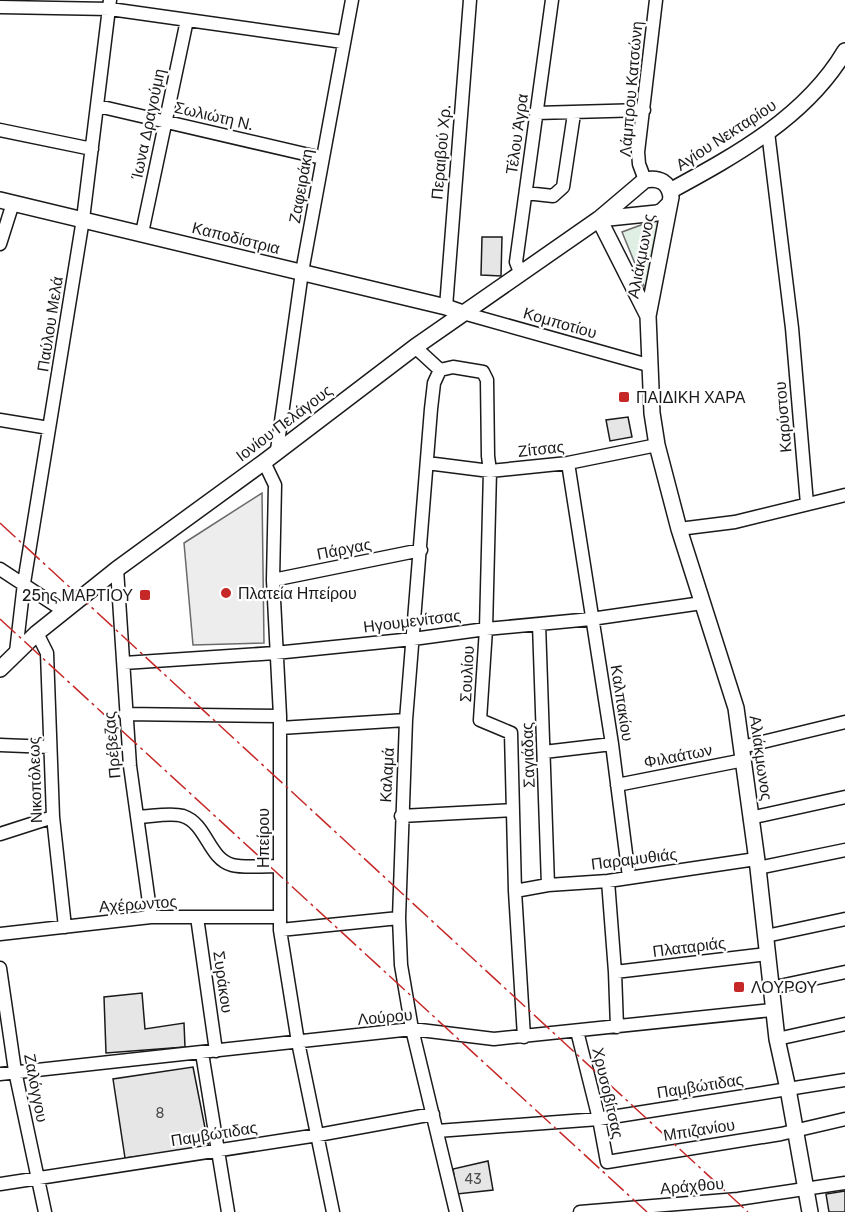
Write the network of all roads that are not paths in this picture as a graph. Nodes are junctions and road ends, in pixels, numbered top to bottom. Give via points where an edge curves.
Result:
1 (352, 0) edge
2 (470, 0) edge
3 (552, 0) edge
4 (656, 0) edge
5 (110, 5) edge
6 (0, 7) edge
7 (187, 20) junction
8 (343, 42) junction
9 (843, 59) edge
10 (98, 106) junction
11 (644, 110) junction
12 (536, 113) junction
13 (574, 114) junction
14 (166, 122) junction
15 (0, 130) edge
16 (768, 132) junction
17 (92, 149) junction
18 (322, 159) junction
19 (645, 180) junction
20 (526, 193) junction
21 (670, 197) junction
22 (6, 202) edge
23 (84, 219) junction
24 (599, 219) junction
25 (142, 233) junction
26 (0, 244) edge
27 (302, 272) junction
28 (520, 272) junction
29 (446, 307) junction
30 (463, 313) junction
31 (648, 316) junction
32 (415, 347) junction
33 (648, 365) junction
34 (440, 370) junction
35 (0, 420) edge
36 (49, 428) junction
37 (657, 446) junction
38 (277, 450) junction
39 (264, 462) junction
40 (428, 463) junction
41 (568, 463) junction
42 (490, 471) junction
43 (845, 495) edge
44 (807, 504) junction
45 (679, 529) junction
46 (421, 550) junction
47 (0, 569) edge
48 (117, 569) junction
49 (273, 580) junction
50 (24, 584) junction
51 (702, 603) junction
52 (64, 611) junction
53 (591, 619) junction
54 (539, 624) junction
55 (486, 628) junction
56 (37, 633) junction
57 (413, 639) junction
58 (16, 652) junction
59 (275, 653) junction
60 (124, 663) junction
61 (0, 669) edge
62 (125, 714) junction
63 (406, 720) junction
64 (280, 722) junction
65 (845, 722) edge
66 (612, 744) junction
67 (0, 745) edge
68 (50, 747) junction
69 (544, 752) junction
70 (743, 754) junction
71 (617, 785) junction
72 (845, 797) edge
73 (513, 810) junction
74 (401, 816) junction
75 (53, 817) junction
76 (137, 818) junction
77 (750, 818) junction
78 (0, 834) edge
79 (845, 850) edge
80 (757, 863) junction
81 (279, 866) junction
82 (629, 878) junction
83 (608, 880) junction
84 (548, 885) junction
85 (515, 891) junction
86 (151, 917) junction
87 (198, 917) junction
88 (399, 918) junction
89 (845, 919) edge
90 (280, 924) junction
91 (65, 927) junction
92 (0, 934) edge
93 (766, 936) junction
94 (767, 954) junction
95 (0, 968) edge
96 (615, 972) junction
97 (845, 972) edge
98 (770, 988) junction
99 (772, 1010) junction
100 (845, 1024) edge
101 (617, 1027) junction
102 (412, 1029) junction
103 (577, 1032) junction
104 (524, 1037) junction
105 (777, 1039) junction
106 (298, 1042) junction
107 (216, 1051) junction
108 (202, 1053) junction
109 (15, 1071) junction
110 (0, 1074) edge
111 (845, 1080) edge
112 (788, 1089) junction
113 (433, 1114) junction
114 (599, 1119) junction
115 (845, 1119) edge
116 (795, 1129) junction
117 (437, 1131) junction
118 (318, 1135) junction
119 (218, 1151) junction
120 (607, 1162) joint
121 (36, 1177) junction
122 (845, 1183) edge
123 (0, 1184) edge
124 (805, 1190) junction
125 (738, 1199) junction
126 (615, 1211) edge
127 (45, 1212) edge
128 (228, 1212) edge
129 (333, 1212) edge
130 (456, 1212) edge
131 (580, 1212) edge
132 (739, 1212) edge
133 (810, 1212) edge

1 - 8 street, Ζαφειράκη
2 - 29 street, Περαιβού Χρ.
3 - 12 street, Τέλου Άγρα
4 - 11 street, Λάμπρου Κατσώνη
5 - 6 street
5 - 7 street
5 - 10 street, Παύλου Μελά
7 - 8 street
7 - 14 street, Ίωνα Δραγούμη
8 - 18 street, Ζαφειράκη
9 - 16 street, Αγίου Νεκταρίου via 795,112
10 - 14 street, Σωλιώτη Ν.
10 - 17 street, Παύλου Μελά
11 - 13 street
11 - 19 street, Λάμπρου Κατσώνη via 638,152
12 - 13 street
12 - 20 street, Τέλου Άγρα
13 - 20 street via 563,187 553,196
14 - 18 street, Σωλιώτη Ν.
14 - 25 street, Ίωνα Δραγούμη
15 - 17 street
16 - 21 street, Αγίου Νεκταρίου
16 - 44 street, Καρύστου via 792,328
17 - 23 street, Παύλου Μελά
18 - 27 street, Ζαφειράκη
19 - 21 street, Αγίου Νεκταρίου via 660,179
19 - 24 street
20 - 28 street, Τέλου Άγρα via 516,262
21 - 24 street, Αγίου Νεκταρίου via 657,213
21 - 31 street, Αλιάκμωνος
22 - 23 street, Καποδίστρια
22 - 26 street
23 - 25 street, Καποδίστρια
23 - 36 street, Παύλου Μελά
24 - 28 street, Ιονίου Πελάγους
24 - 31 street, Αλιάκμωνος
25 - 27 street, Καποδίστρια
27 - 29 street, Καποδίστρια
27 - 38 street, Ζαφειράκη
28 - 30 street, Ιονίου Πελάγους
29 - 30 street, Καποδίστρια
30 - 32 street, Ιονίου Πελάγους
30 - 33 street, Κομποτίου
31 - 33 street, Αλιάκμωνος
32 - 34 street
32 - 38 street, Ιονίου Πελάγους
33 - 37 street, Αλιάκμωνος
34 - 40 street, Καλαμά via 434,383
34 - 42 street, Σουλίου via 453,367 483,372 487,380
35 - 36 street
36 - 50 street, Παύλου Μελά
37 - 41 street, Ζίτσας
37 - 45 street, Αλιάκμωνος
38 - 39 street, Ιονίου Πελάγους
39 - 48 street, Ιονίου Πελάγους
39 - 49 street, Ηπείρου via 275,485
40 - 42 street, Ζίτσας
40 - 46 street, Καλαμά
41 - 42 street, Ζίτσας
41 - 53 street, Καλπακίου
42 - 55 street, Σουλίου
43 - 44 street
44 - 45 street via 735,522
45 - 51 street, Αλιάκμωνος
46 - 49 street, Πάργας
46 - 57 street, Καλαμά
47 - 50 street
48 - 52 street, Ιονίου Πελάγους
48 - 60 street, Πρέβεζας
49 - 59 street, Ηπείρου
50 - 52 street
50 - 58 street, Παύλου Μελά
51 - 53 street, Ηγουμενίτσας
51 - 70 street, Αλιάκμωνος via 736,708
52 - 56 street, Ιονίου Πελάγους
53 - 54 street, Ηγουμενίτσας
53 - 66 street, Καλπακίου
54 - 55 street, Ηγουμενίτσας
54 - 69 street, Σαγιάδας
55 - 57 street, Ηγουμενίτσας
55 - 73 street, Σουλίου via 480,720 511,733
56 - 58 street, Ιονίου Πελάγους
56 - 68 street, Νικοπόλεως via 47,653
57 - 59 street, Ηγουμενίτσας
57 - 63 street, Καλαμά
58 - 61 street, Ιονίου Πελάγους
59 - 60 street, Ηγουμενίτσας
59 - 64 street, Ηπείρου
60 - 62 street, Πρέβεζας
62 - 64 street
62 - 76 street, Πρέβεζας
63 - 64 street
63 - 74 street, Καλαμά
64 - 81 street, Ηπείρου
65 - 70 street, Φιλαάτων
66 - 69 street
66 - 71 street, Καλπακίου
67 - 68 street
68 - 75 street, Νικοπόλεως
69 - 84 street, Σαγιάδας
70 - 71 street, Φιλαάτων
70 - 77 street, Αλιάκμωνος
71 - 82 street, Καλπακίου
72 - 77 street
73 - 74 street
73 - 85 street, Σουλίου
74 - 88 street, Καλαμά
75 - 78 street
75 - 91 street, Νικοπόλεως
76 - 81 street via 181,815 192,820 212,849 232,865
76 - 86 street, Πρέβεζας
77 - 80 street, Αλιάκμωνος
79 - 80 street, Παραμυθιάς
80 - 82 street, Παραμυθιάς
80 - 93 street, Αλιάκμωνος
81 - 90 street, Ηπείρου
82 - 83 street, Παραμυθιάς
83 - 84 street, Παραμυθιάς
83 - 96 street
84 - 85 street, Παραμυθιάς
85 - 104 street, Σουλίου
86 - 87 street, Αχέρωντος
86 - 91 street, Αχέρωντος
87 - 90 street, Αχέρωντος
87 - 107 street, Συράκου
88 - 90 street, Αχέρωντος
88 - 102 street, Καλαμά via 401,965
89 - 93 street
90 - 106 street, Ηπείρου
91 - 92 street, Αχέρωντος
93 - 94 street, Αλιάκμωνος
94 - 96 street, Πλαταριάς
94 - 98 street, Αλιάκμωνος
95 - 109 street, Ζαλόγγου
96 - 101 street
97 - 98 street
98 - 99 street, Αλιάκμωνος
99 - 101 street, Λούρου
99 - 105 street, Αλιάκμωνος
100 - 105 street
101 - 103 street, Λούρου
102 - 104 street, Λούρου via 494,1040
102 - 106 street, Λούρου
102 - 113 street, Καλαμά
103 - 104 street, Λούρου
103 - 114 street, Χρυσοβίτσας
105 - 112 street, Αλιάκμωνος
106 - 107 street, Λούρου
106 - 118 street, Ηπείρου
107 - 108 street, Λούρου
108 - 109 street, Λούρου
108 - 119 street
109 - 110 street, Λούρου
109 - 121 street, Ζαλόγγου
111 - 112 street, Παμβώτιδας
112 - 114 street, Παμβώτιδας
112 - 116 street, Αλιάκμωνος
113 - 117 street, Καλαμά
113 - 118 street, Παμβώτιδας
114 - 117 street, Παμβώτιδας
114 - 120 street, Χρυσοβίτσας
115 - 116 street, Μπιζανίου
116 - 120 street, Μπιζανίου
116 - 124 street, Αλιάκμωνος
117 - 130 street, Καλαμά
118 - 119 street, Παμβώτιδας
118 - 129 street, Ηπείρου
119 - 121 street, Παμβώτιδας
119 - 128 street
121 - 123 street, Παμβώτιδας
121 - 127 street, Ζαλόγγου
122 - 124 street, Αράχθου
124 - 125 street, Αράχθου
124 - 133 street, Αλιάκμωνος
125 - 126 street, Αράχθου
125 - 132 street
126 - 131 street, Αράχθου

